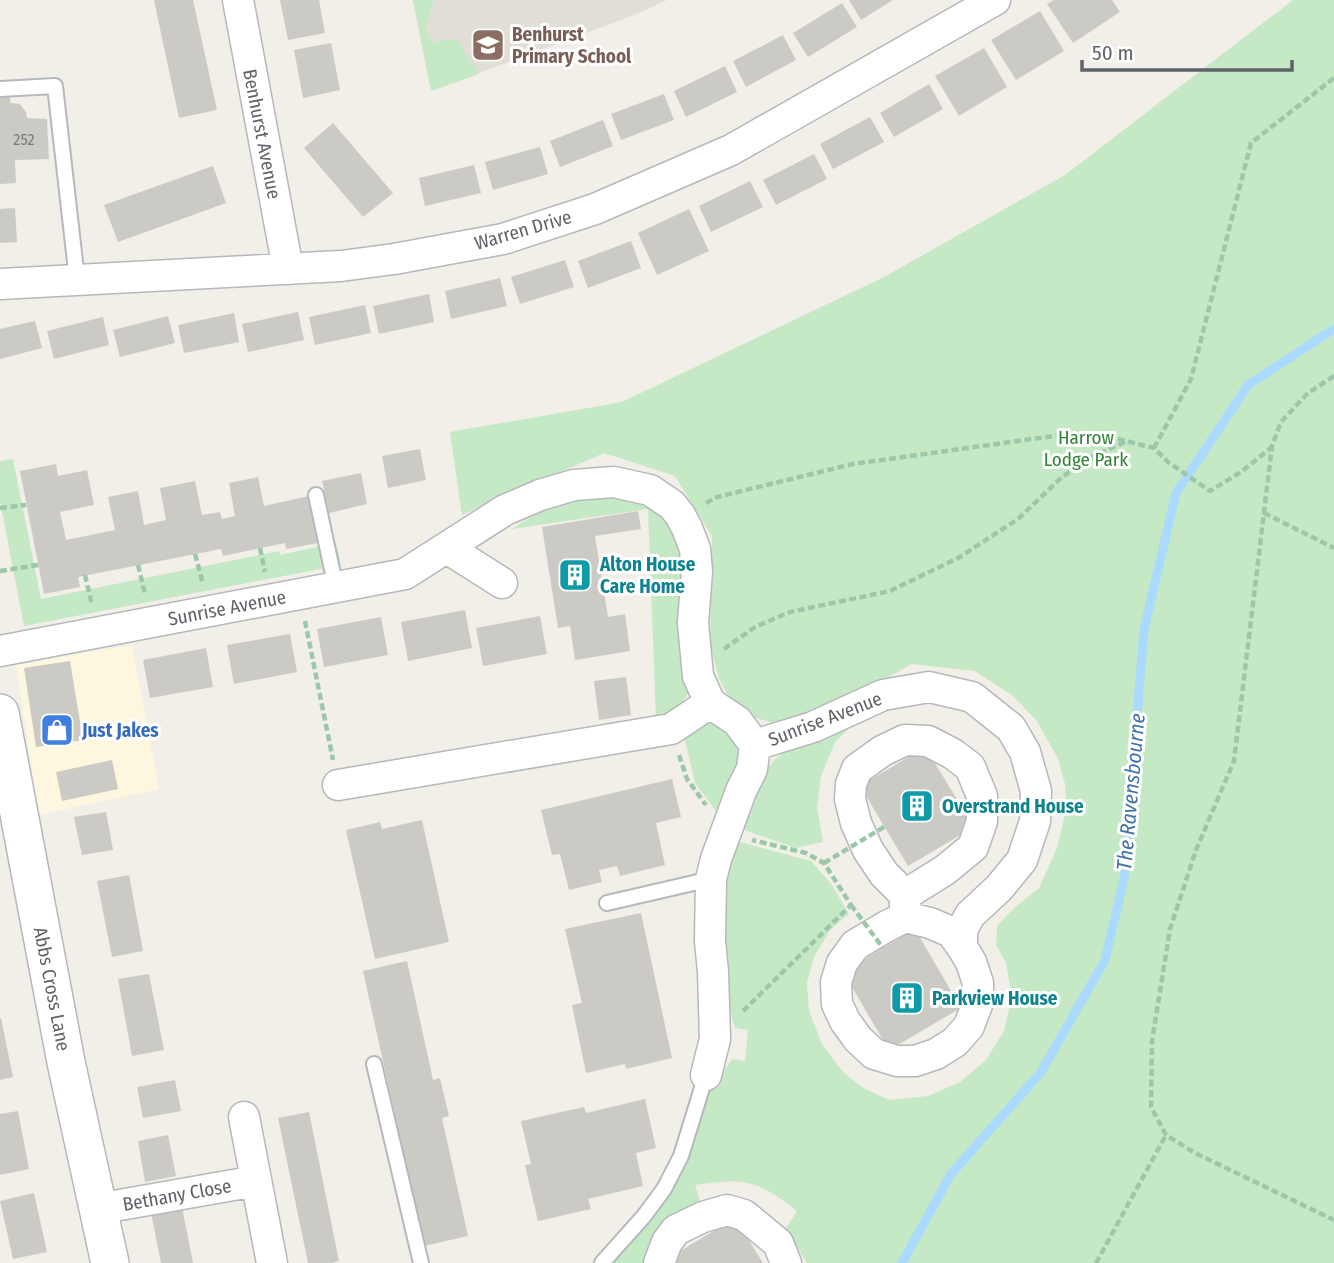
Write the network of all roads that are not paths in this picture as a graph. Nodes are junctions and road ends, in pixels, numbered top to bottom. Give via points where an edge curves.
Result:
1 (238, 0) edge
2 (995, 0) edge
3 (0, 89) edge
4 (288, 269) junction
5 (77, 279) junction
6 (0, 284) edge
7 (316, 495) dead end
8 (447, 548) junction
9 (502, 583) dead end
10 (336, 588) junction
11 (0, 651) edge
12 (710, 703) junction
13 (0, 713) edge
14 (755, 745) junction
15 (338, 785) road end
16 (711, 879) junction
17 (607, 903) dead end
18 (905, 906) junction
19 (962, 947) junction
20 (374, 1064) dead end
21 (706, 1075) joint
22 (244, 1117) dead end
23 (256, 1181) junction
24 (97, 1209) junction
25 (110, 1263) edge
26 (272, 1263) edge
27 (421, 1263) edge
28 (602, 1263) edge
29 (659, 1263) edge
30 (786, 1263) edge

1 - 4 street, Benhurst Avenue
2 - 4 street, Warren Drive via 731,150 595,209 489,242 394,259
3 - 5 lane via 55,86
4 - 5 street, Warren Drive
5 - 6 street, Warren Drive
7 - 10 lane
8 - 9 street
8 - 10 street, Sunrise Avenue via 405,575
8 - 12 street, Sunrise Avenue via 505,510 574,485 614,482 650,491 680,515 695,549 696,667
10 - 11 street, Sunrise Avenue
12 - 14 street, Sunrise Avenue via 737,721
12 - 15 street via 671,729
13 - 24 street, Abbs Cross Lane
14 - 16 street, Sunrise Avenue via 752,769
14 - 19 street, Sunrise Avenue via 813,727 883,695 929,687 972,697 1011,728 1026,752 1036,791 1035,821 1022,860 970,915 962,930
16 - 17 lane
16 - 21 street, Sunrise Avenue via 715,1039
18 - 18 street via 973,847 982,821 982,796 970,767 928,741 905,740 882,751 856,769 851,784 856,823
18 - 19 street via 951,932
18 - 19 street via 887,926 855,945 836,982 837,1004 845,1021 874,1054 915,1061 955,1042 969,1026 978,1002 978,983
20 - 27 lane
21 - 28 lane via 681,1156 664,1189
22 - 23 street, Bethany Close
23 - 24 street, Bethany Close
23 - 26 street, Bethany Close
24 - 25 street, Abbs Cross Lane
29 - 30 street via 676,1230 727,1210 744,1215 778,1243

